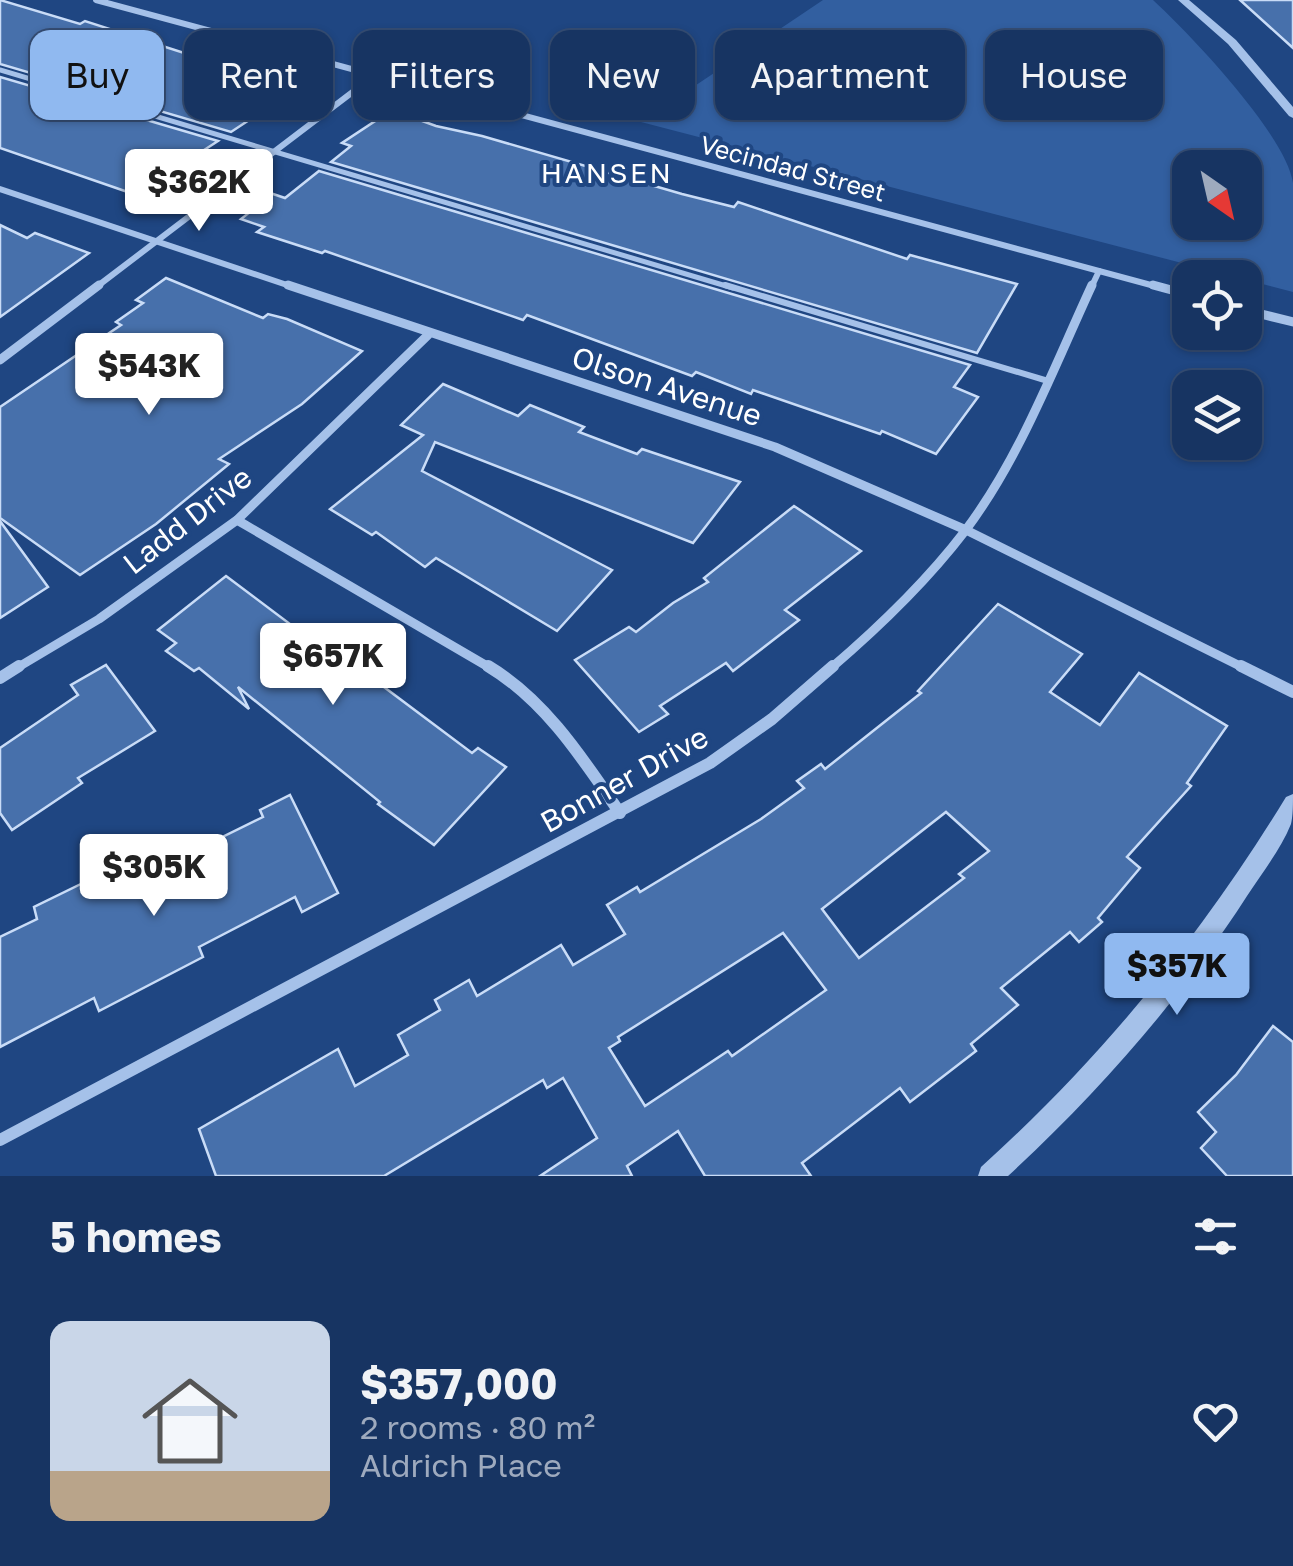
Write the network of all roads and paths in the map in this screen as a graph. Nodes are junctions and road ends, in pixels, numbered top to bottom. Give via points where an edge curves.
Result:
1 (96, 0) edge
2 (1183, 0) edge
3 (0, 70) edge
4 (353, 70) edge
5 (353, 92) edge
6 (1293, 114) edge
7 (530, 118) edge
8 (273, 152) junction
9 (0, 188) edge
10 (161, 240) junction
11 (1098, 272) junction
12 (1172, 291) edge
13 (1262, 314) edge
14 (1293, 322) edge
15 (428, 334) junction
16 (0, 360) edge
17 (1048, 380) junction
18 (237, 520) junction
19 (966, 530) junction
20 (0, 678) edge
21 (1293, 692) edge
22 (1293, 802) edge
23 (620, 813) junction
24 (0, 1140) edge
25 (990, 1176) edge

1 - 4 street, Vecindad Street
2 - 6 street via 1232,42
3 - 8 lane
5 - 8 street
7 - 11 street, Vecindad Street
8 - 10 street
8 - 17 lane
9 - 10 street, Olson Avenue
10 - 15 street, Olson Avenue
10 - 16 street
11 - 12 street, Vecindad Street
11 - 17 street, Bonner Drive
13 - 14 street
15 - 18 street, Ladd Drive
15 - 19 street, Olson Avenue via 775,448
17 - 19 street, Bonner Drive
18 - 20 street, Ladd Drive via 99,619
18 - 23 street via 506,677 578,751
19 - 21 street, Olson Avenue
19 - 23 street, Bonner Drive via 870,634 772,719
22 - 25 street via 1256,867 1146,1016 1046,1128
23 - 24 street, Bonner Drive

